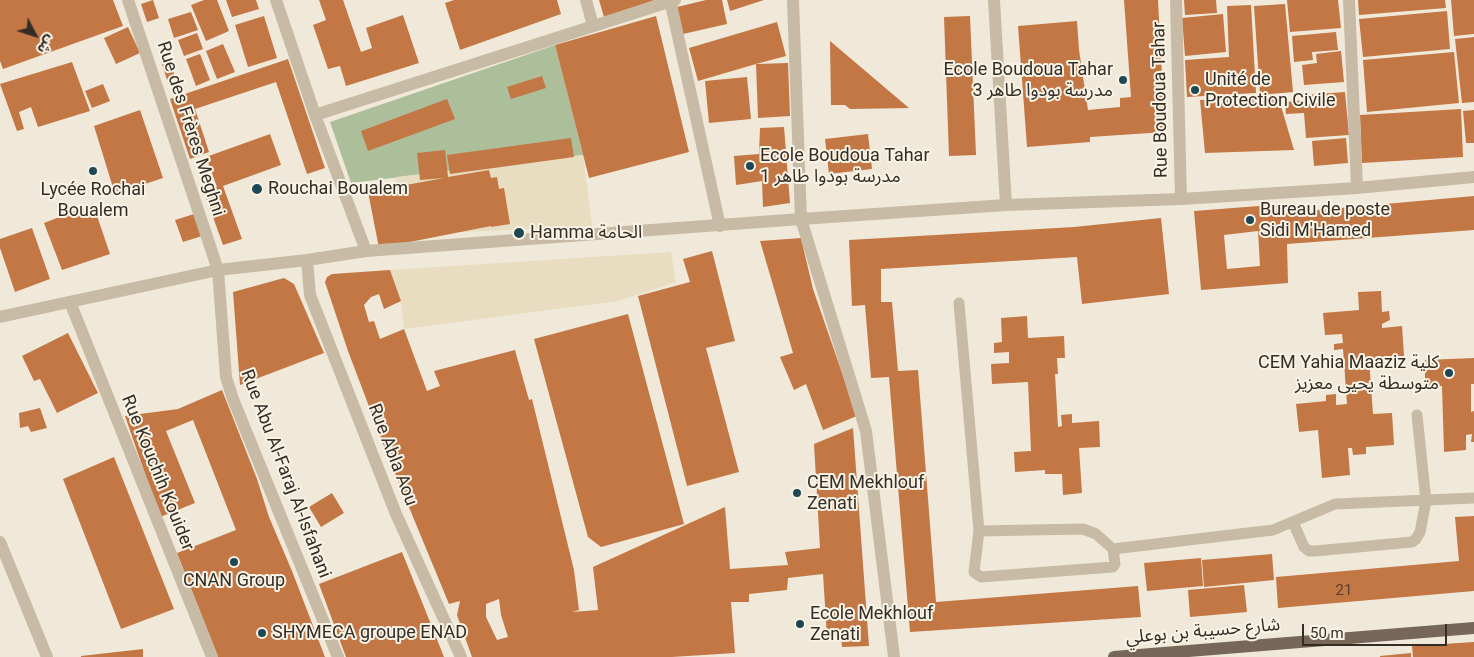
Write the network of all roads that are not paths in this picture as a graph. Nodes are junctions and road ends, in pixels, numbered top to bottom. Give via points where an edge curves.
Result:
1 (128, 0) edge
2 (276, 0) edge
3 (586, 0) edge
4 (672, 0) edge
5 (793, 0) edge
6 (994, 0) edge
7 (1176, 0) edge
8 (1349, 0) edge
9 (593, 26) junction
10 (315, 116) junction
11 (1474, 177) edge
12 (1357, 188) junction
13 (1181, 199) junction
14 (1006, 205) junction
15 (801, 219) junction
16 (720, 226) junction
17 (366, 251) junction
18 (307, 260) junction
19 (218, 270) junction
20 (70, 302) junction
21 (959, 303) dead end
22 (0, 317) edge
23 (1417, 415) dead end
24 (1474, 498) edge
25 (1426, 501) junction
26 (1293, 522) junction
27 (979, 531) junction
28 (0, 542) edge
29 (1113, 550) junction
30 (1474, 628) edge
31 (47, 657) edge
32 (212, 657) edge
33 (338, 657) edge
34 (461, 657) edge
35 (894, 657) edge
36 (1114, 657) edge

1 - 19 street, Rue des Frères Meghni
2 - 10 street
3 - 9 street
4 - 9 street
4 - 16 street
5 - 15 street
6 - 14 street
7 - 13 street, Rue Boudoua Tahar
8 - 12 street
9 - 10 street
10 - 17 street
11 - 12 street
12 - 13 street
13 - 14 street
14 - 15 street
15 - 16 street
15 - 35 street via 866,431
16 - 17 street
17 - 18 street
18 - 19 street
18 - 34 street, Rue Abla Aou via 310,295 396,514
19 - 20 street
19 - 33 street, Rue Abu Al-Faraj Al-Isfahani via 226,377
20 - 22 street
20 - 32 street, Rue Kouchih Kouider
21 - 27 lane
23 - 25 lane
24 - 25 lane
25 - 26 lane via 1335,504
25 - 26 lane via 1420,532 1412,542 1309,551
26 - 29 lane via 1273,530
27 - 29 lane via 1083,529 1096,534
27 - 29 lane via 974,572 981,577 1113,567
28 - 31 street
30 - 36 main road, شارع حسيبة بن بوعلي

